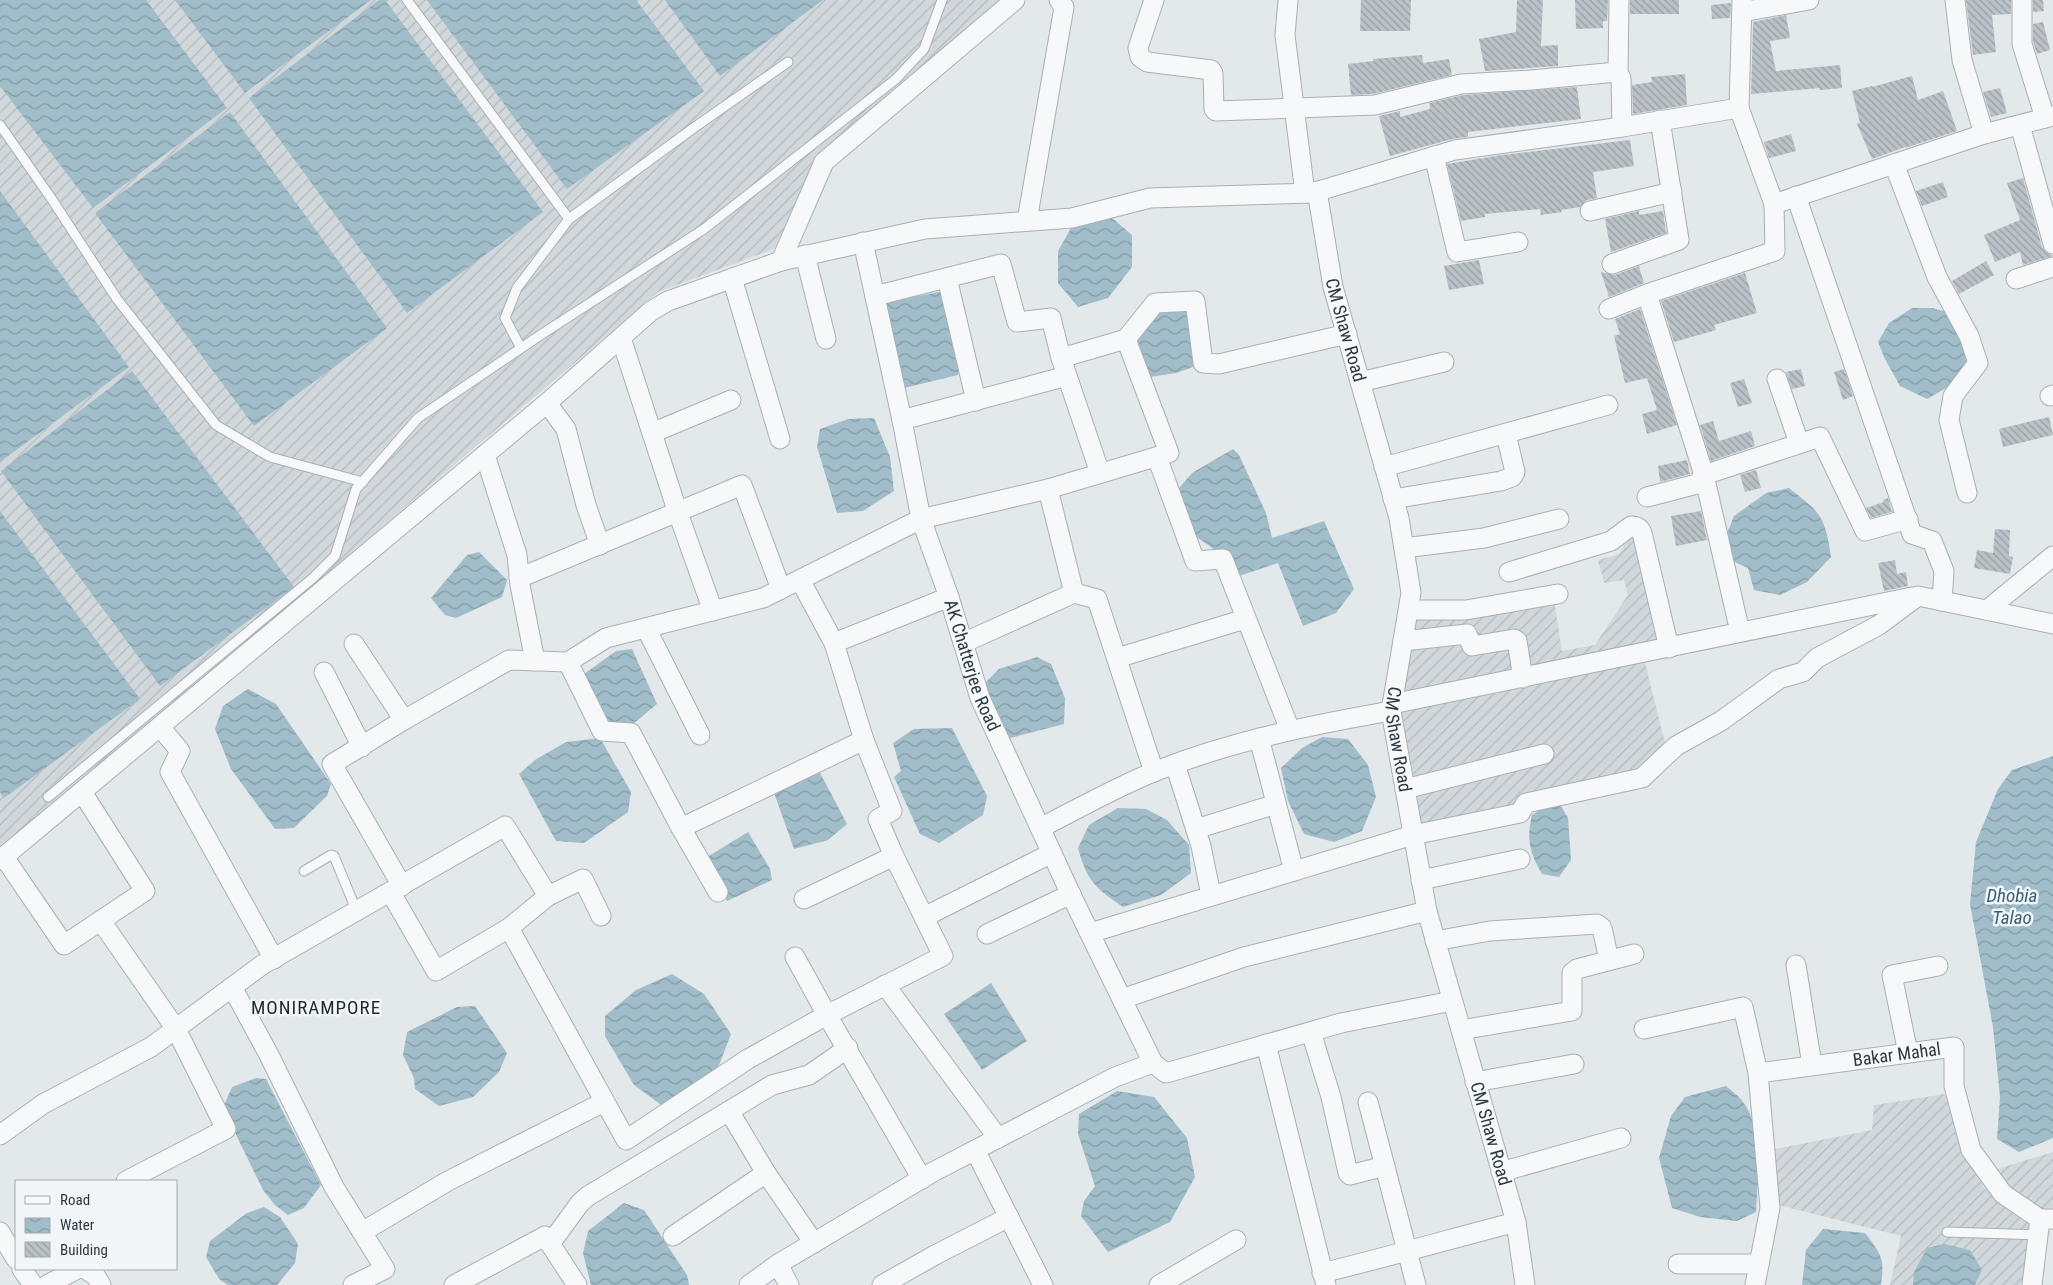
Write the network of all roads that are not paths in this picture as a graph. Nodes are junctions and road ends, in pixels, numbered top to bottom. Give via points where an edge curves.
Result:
1 (407, 0) edge
2 (942, 0) edge
3 (1015, 0) edge
4 (1059, 0) edge
5 (1154, 0) edge
6 (1288, 0) edge
7 (1619, 0) edge
8 (1809, 0) edge
9 (1954, 0) edge
10 (2022, 0) edge
11 (1742, 6) edge
12 (788, 62) dead end
13 (1618, 74) junction
14 (1294, 107) junction
15 (1739, 108) junction
16 (2049, 117) edge
17 (1660, 120) junction
18 (2020, 124) junction
19 (0, 125) edge
20 (1622, 127) junction
21 (1984, 134) junction
22 (1434, 156) junction
23 (1894, 164) junction
24 (1311, 192) junction
25 (1672, 192) junction
26 (1796, 196) junction
27 (2048, 202) edge
28 (1774, 204) junction
29 (1590, 211) dead end
30 (569, 219) junction
31 (1026, 221) junction
32 (863, 242) junction
33 (1518, 242) dead end
34 (2053, 244) edge
35 (805, 255) junction
36 (781, 261) junction
37 (1612, 264) dead end
38 (2053, 267) edge
39 (732, 278) junction
40 (947, 278) junction
41 (2016, 279) dead end
42 (1647, 294) junction
43 (875, 296) junction
44 (1609, 309) dead end
45 (1347, 334) junction
46 (620, 338) junction
47 (826, 339) dead end
48 (1126, 339) junction
49 (521, 348) junction
50 (1061, 358) junction
51 (1444, 362) dead end
52 (1067, 376) junction
53 (1777, 379) dead end
54 (1360, 382) junction
55 (731, 400) dead end
56 (976, 400) junction
57 (547, 403) junction
58 (1608, 405) dead end
59 (902, 420) junction
60 (652, 433) junction
61 (1506, 434) junction
62 (780, 439) dead end
63 (1799, 443) junction
64 (485, 455) junction
65 (1157, 457) junction
66 (1384, 467) junction
67 (1100, 474) junction
68 (1704, 476) junction
69 (363, 482) junction
70 (1048, 489) junction
71 (1967, 493) dead end
72 (1647, 497) dead end
73 (1393, 499) junction
74 (678, 513) junction
75 (921, 519) junction
76 (1908, 519) junction
77 (1559, 520) dead end
78 (600, 545) junction
79 (1404, 548) junction
80 (2053, 556) edge
81 (1509, 572) dead end
82 (519, 578) junction
83 (800, 580) junction
84 (780, 590) junction
85 (1074, 593) junction
86 (1558, 594) dead end
87 (1918, 596) junction
88 (949, 597) junction
89 (1942, 601) junction
90 (1408, 610) junction
91 (1987, 610) junction
92 (713, 611) junction
93 (1246, 619) junction
94 (2053, 624) edge
95 (646, 628) junction
96 (1740, 632) junction
97 (1403, 641) junction
98 (834, 643) junction
99 (963, 643) junction
100 (354, 644) dead end
101 (1669, 648) junction
102 (1117, 658) junction
103 (535, 660) junction
104 (568, 662) junction
105 (324, 672) dead end
106 (1523, 678) junction
107 (1391, 707) junction
108 (404, 720) junction
109 (160, 727) junction
110 (1290, 730) junction
111 (700, 735) dead end
112 (1259, 738) junction
113 (864, 740) junction
114 (362, 746) junction
115 (1544, 754) dead end
116 (1175, 764) junction
117 (1154, 772) junction
118 (1405, 789) junction
119 (82, 792) junction
120 (48, 797) dead end
121 (1276, 804) junction
122 (681, 828) junction
123 (1040, 828) junction
124 (1196, 829) junction
125 (1413, 835) junction
126 (1052, 853) junction
127 (894, 856) junction
128 (2, 858) edge
129 (1520, 859) dead end
130 (304, 871) dead end
131 (1294, 871) junction
132 (1421, 880) junction
133 (396, 890) junction
134 (718, 892) dead end
135 (1071, 894) junction
136 (1211, 895) junction
137 (548, 896) junction
138 (804, 899) dead end
139 (1427, 911) junction
140 (357, 912) junction
141 (601, 916) dead end
142 (924, 917) junction
143 (101, 921) junction
144 (510, 928) junction
145 (1090, 933) junction
146 (987, 934) dead end
147 (1435, 941) junction
148 (1634, 954) dead end
149 (795, 956) dead end
150 (274, 959) junction
151 (1609, 960) junction
152 (1796, 965) dead end
153 (1938, 966) dead end
154 (885, 985) junction
155 (232, 987) junction
156 (1122, 999) junction
157 (1452, 1001) junction
158 (827, 1015) junction
159 (176, 1029) junction
160 (1644, 1029) dead end
161 (1461, 1030) junction
162 (1310, 1032) junction
163 (1266, 1044) junction
164 (848, 1048) junction
165 (1908, 1053) junction
166 (1153, 1063) junction
167 (1574, 1064) dead end
168 (1812, 1065) junction
169 (1758, 1073) junction
170 (1476, 1082) junction
171 (604, 1102) junction
172 (1368, 1102) dead end
173 (730, 1111) junction
174 (0, 1135) edge
175 (998, 1138) junction
176 (1621, 1138) dead end
177 (975, 1150) junction
178 (1385, 1166) junction
179 (1501, 1172) junction
180 (766, 1173) junction
181 (134, 1179) edge
182 (922, 1179) junction
183 (1009, 1217) junction
184 (1516, 1222) junction
185 (2044, 1224) edge
186 (0, 1232) edge
187 (362, 1232) junction
188 (1947, 1232) dead end
189 (673, 1236) dead end
190 (1236, 1240) dead end
191 (814, 1243) junction
192 (550, 1244) junction
193 (1407, 1252) junction
194 (15, 1257) edge
195 (778, 1264) junction
196 (1678, 1264) dead end
197 (1759, 1264) junction
198 (23, 1270) edge
199 (89, 1273) edge
200 (1324, 1279) edge
201 (1162, 1284) edge
202 (32, 1285) edge
203 (47, 1285) edge
204 (353, 1285) edge
205 (454, 1285) edge
206 (577, 1285) edge
207 (749, 1285) edge
208 (789, 1285) edge
209 (882, 1285) edge
210 (1043, 1285) edge
211 (1416, 1285) edge
212 (1525, 1285) edge
213 (1755, 1285) edge
214 (2032, 1285) edge

1 - 30 lane
2 - 49 lane via 924,49 896,79 704,229
3 - 36 street via 824,162
4 - 31 street via 1064,6
5 - 14 street via 1138,48 1143,60 1211,70 1216,111
6 - 14 street, CM Shaw Road via 1285,35
7 - 13 street
8 - 11 street
9 - 21 street via 1962,60
10 - 16 street via 2022,44
11 - 15 street
12 - 30 lane
13 - 14 street via 1461,84 1375,105
13 - 20 street via 1622,78
14 - 24 street, CM Shaw Road
15 - 17 street
15 - 28 street
16 - 18 street
17 - 20 street
17 - 25 street
18 - 21 street
18 - 27 street
19 - 69 lane via 117,299 216,425 270,457
20 - 22 street via 1455,150
21 - 23 street
22 - 24 street
22 - 33 street via 1457,252
23 - 26 street
23 - 71 street via 1936,277 1969,336 1978,363 1953,396 1949,420
24 - 31 street via 1150,198 1072,218
24 - 45 street, CM Shaw Road
25 - 29 street
25 - 37 street via 1679,240
26 - 28 street
26 - 76 street
27 - 34 street
28 - 42 street via 1775,251
30 - 49 lane via 517,288 505,318
31 - 32 street via 925,229
32 - 35 street
32 - 43 street, AK Chatterjee Road
35 - 36 street
35 - 47 street
36 - 39 street
38 - 41 street
39 - 46 street via 668,301
39 - 62 street
40 - 43 street
40 - 50 street via 1002,264 1018,322 1051,318
40 - 56 street
42 - 44 street
42 - 68 street
43 - 59 street, AK Chatterjee Road
45 - 48 street via 1219,364 1203,363 1195,301 1155,303
45 - 54 street, CM Shaw Road
46 - 57 street
46 - 60 street
48 - 50 street
48 - 65 street via 1169,453
49 - 69 lane via 418,418
50 - 52 street
51 - 54 street
52 - 56 street
52 - 67 street
53 - 63 street
54 - 66 street, CM Shaw Road
55 - 60 street
56 - 59 street
57 - 64 street
57 - 78 street via 566,429
58 - 61 street
59 - 75 street, AK Chatterjee Road
60 - 74 street
61 - 66 street
61 - 73 street via 1515,472 1512,477
63 - 68 street
63 - 76 street via 1820,437 1865,531
64 - 82 street via 517,555
64 - 109 street
65 - 67 street
65 - 93 street via 1195,561 1222,559
66 - 73 street, CM Shaw Road
67 - 70 street
68 - 72 street via 1697,484
68 - 96 street
69 - 120 lane via 356,490 335,556 313,578
70 - 75 street
70 - 85 street
73 - 79 street, CM Shaw Road
74 - 78 street
74 - 84 street via 742,485
74 - 92 street
75 - 83 street
75 - 88 street, AK Chatterjee Road
76 - 89 street via 1912,534 1932,541 1944,571
77 - 79 street via 1484,538
78 - 82 street
79 - 90 street, CM Shaw Road via 1411,593
80 - 91 street
81 - 101 street via 1610,541 1635,526 1642,534
82 - 103 street
83 - 84 street
83 - 98 street
84 - 92 street via 763,598
85 - 99 street
85 - 102 street via 1097,599
86 - 90 street via 1466,610
87 - 89 street
87 - 96 street
87 - 125 street via 1879,625 1817,658 1803,672 1779,679 1721,721 1676,746 1642,778 1526,803 1520,813
88 - 98 street
88 - 99 street, AK Chatterjee Road
89 - 91 street
90 - 97 street, CM Shaw Road
91 - 94 street
92 - 95 street
93 - 102 street
93 - 110 street
95 - 104 street via 606,638
95 - 111 street
96 - 101 street
97 - 106 street via 1467,634 1472,646 1514,639
97 - 107 street, CM Shaw Road
98 - 113 street
99 - 123 street, AK Chatterjee Road via 980,698
100 - 108 street
101 - 106 street
102 - 117 street
103 - 104 street
103 - 108 street via 509,660
104 - 122 street via 602,731 631,733
105 - 114 street
106 - 107 street
107 - 110 street
107 - 118 street, CM Shaw Road
108 - 114 street
109 - 119 street
109 - 150 street via 180,751 170,772
110 - 112 street
112 - 116 street
112 - 121 street
113 - 122 street
113 - 127 street via 892,812 878,819
114 - 133 street via 332,764
115 - 118 street
116 - 117 street
116 - 124 street
117 - 123 street
118 - 125 street, CM Shaw Road
119 - 128 street
119 - 143 street via 144,891
121 - 124 street
121 - 131 street
122 - 134 street
123 - 126 street, AK Chatterjee Road
124 - 136 street
125 - 131 street
125 - 132 street, CM Shaw Road
126 - 135 street, AK Chatterjee Road
126 - 142 street
127 - 138 street
127 - 142 street
128 - 143 street via 64,945
129 - 132 street
130 - 140 lane via 331,854 334,856
131 - 136 street
132 - 139 street, CM Shaw Road
133 - 137 street via 505,826
133 - 140 street
133 - 144 street via 436,971
135 - 145 street, AK Chatterjee Road
135 - 146 street
136 - 145 street
137 - 141 street via 583,879
137 - 144 street
139 - 147 street, CM Shaw Road
139 - 156 street via 1244,957
140 - 150 street
142 - 154 street via 943,956
143 - 159 street
144 - 171 street
145 - 156 street, AK Chatterjee Road
147 - 151 street via 1490,931 1597,924 1602,928
147 - 157 street, CM Shaw Road
148 - 151 street
149 - 158 street
150 - 155 street
151 - 161 street via 1572,973 1572,1010
152 - 168 street
153 - 165 street via 1892,975
154 - 158 street
154 - 175 street
155 - 159 street
155 - 187 street via 334,1187
156 - 166 street, AK Chatterjee Road
157 - 161 street, CM Shaw Road
157 - 162 street
158 - 164 street
158 - 171 street via 748,1059 626,1140
159 - 174 street via 152,1047 43,1104
159 - 181 street via 226,1129
160 - 169 street via 1743,1006
161 - 170 street, CM Shaw Road
162 - 163 street
162 - 178 street via 1331,1097 1346,1170 1350,1175
163 - 166 street via 1166,1073
163 - 200 street
164 - 173 street via 809,1074 772,1085
164 - 182 street
165 - 168 street, Bakar Mahal
165 - 185 street, Bakar Mahal via 1954,1047 1954,1086 1971,1150 2003,1194
166 - 175 street via 1115,1077
167 - 170 street
168 - 169 street, Bakar Mahal
169 - 197 street via 1770,1208
170 - 179 street, CM Shaw Road
171 - 187 street via 448,1181
172 - 178 street
173 - 180 street
173 - 192 street via 588,1196
175 - 177 street
176 - 179 street
177 - 182 street
177 - 183 street
178 - 193 street
179 - 184 street, CM Shaw Road
180 - 189 street
180 - 191 street
182 - 191 street
183 - 209 street
183 - 210 street
184 - 193 street
184 - 212 street, CM Shaw Road
185 - 188 lane
185 - 214 street
186 - 194 street
187 - 204 street via 385,1269
190 - 201 street
191 - 195 street
192 - 205 street via 545,1236
192 - 206 street
193 - 200 street
193 - 211 street
195 - 207 street
195 - 208 street
196 - 197 street
197 - 213 street
198 - 202 street
199 - 203 street

